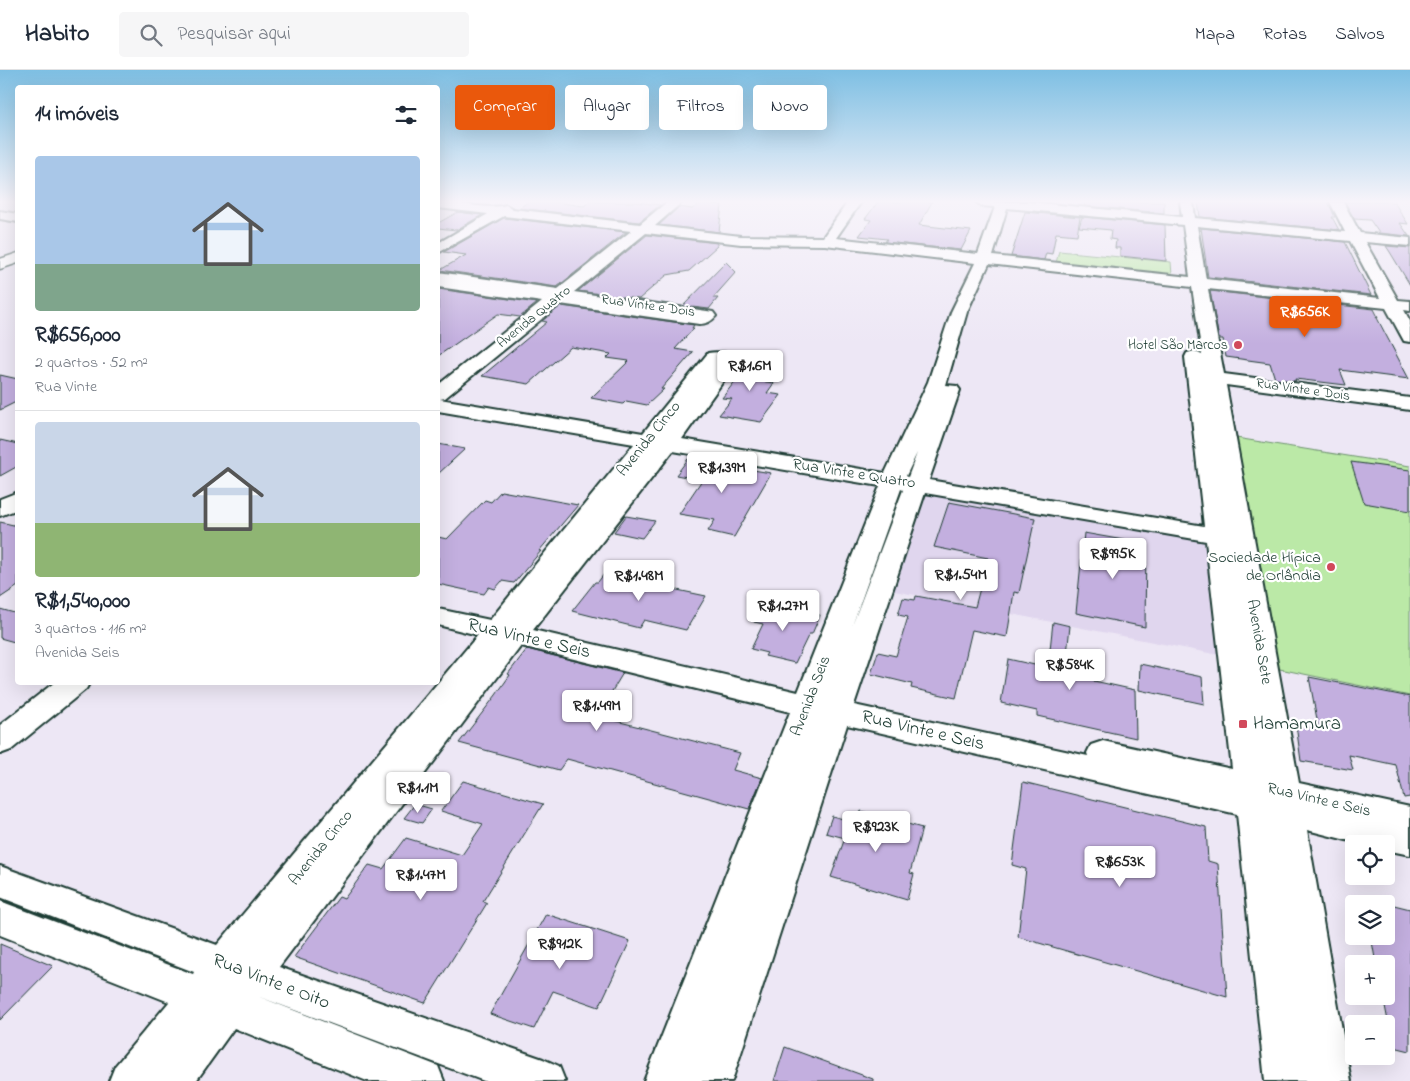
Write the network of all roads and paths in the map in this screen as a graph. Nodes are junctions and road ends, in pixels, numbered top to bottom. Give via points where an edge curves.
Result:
1 (611, 249) edge
2 (893, 249) edge
3 (994, 249) edge
4 (1187, 249) edge
5 (1369, 249) edge
6 (1372, 249) edge
7 (15, 254) edge
8 (15, 259) edge
9 (0, 260) edge
10 (990, 260) junction
11 (0, 264) edge
12 (440, 277) edge
13 (440, 282) edge
14 (1192, 284) junction
15 (552, 296) junction
16 (1403, 306) edge
17 (1410, 337) edge
18 (440, 379) edge
19 (1206, 381) junction
20 (440, 393) edge
21 (440, 395) edge
22 (1410, 404) edge
23 (440, 405) edge
24 (1410, 412) edge
25 (661, 438) junction
26 (907, 478) junction
27 (1228, 531) junction
28 (440, 603) edge
29 (440, 618) edge
30 (510, 627) junction
31 (43, 685) edge
32 (71, 685) edge
33 (825, 700) junction
34 (0, 719) edge
35 (0, 742) edge
36 (1269, 798) junction
37 (1410, 821) edge
38 (1410, 841) edge
39 (0, 881) edge
40 (0, 918) edge
41 (225, 985) junction
42 (131, 1081) edge
43 (169, 1081) edge
44 (422, 1081) edge
45 (543, 1081) edge
46 (666, 1081) edge
47 (710, 1081) edge
48 (1286, 1081) edge
49 (1329, 1081) edge

1 - 15 street, Avenida Quatro
2 - 10 street
3 - 10 street, Avenida Seis
4 - 14 street, Avenida Sete
5 - 16 street
6 - 16 street via 1397,283
7 - 9 main road
8 - 11 main road
10 - 14 street
10 - 26 street, Avenida Seis
12 - 15 street, Rua Vinte e Dois
13 - 15 street, Rua Vinte e Dois
14 - 16 street
14 - 19 street, Avenida Sete
15 - 15 street, Rua Vinte e Dois via 699,319 707,316
15 - 18 street, Avenida Quatro
15 - 20 street, Avenida Quatro
16 - 17 street
19 - 22 street, Rua Vinte e Dois
19 - 24 street, Rua Vinte e Dois
19 - 27 street, Avenida Sete
21 - 25 street, Rua Vinte e Quatro
23 - 25 street, Rua Vinte e Quatro
25 - 26 street, Rua Vinte e Quatro
25 - 30 street, Avenida Cinco
26 - 27 street, Rua Vinte e Quatro
26 - 33 street, Avenida Seis
27 - 36 street, Avenida Sete
28 - 30 street, Rua Vinte e Seis
29 - 30 street, Rua Vinte e Seis
30 - 33 street, Rua Vinte e Seis
30 - 41 street, Avenida Cinco
31 - 34 street
32 - 35 street
33 - 36 street, Rua Vinte e Seis
33 - 46 street, Avenida Seis
33 - 47 street, Avenida Seis
36 - 37 street, Rua Vinte e Seis
36 - 38 street, Rua Vinte e Seis
36 - 48 street, Avenida Sete
36 - 49 street, Avenida Sete
39 - 41 street, Rua Vinte e Oito
40 - 41 street, Rua Vinte e Oito
41 - 42 street, Avenida Cinco
41 - 43 street, Avenida Cinco
41 - 44 street, Rua Vinte e Oito
41 - 45 street, Rua Vinte e Oito

